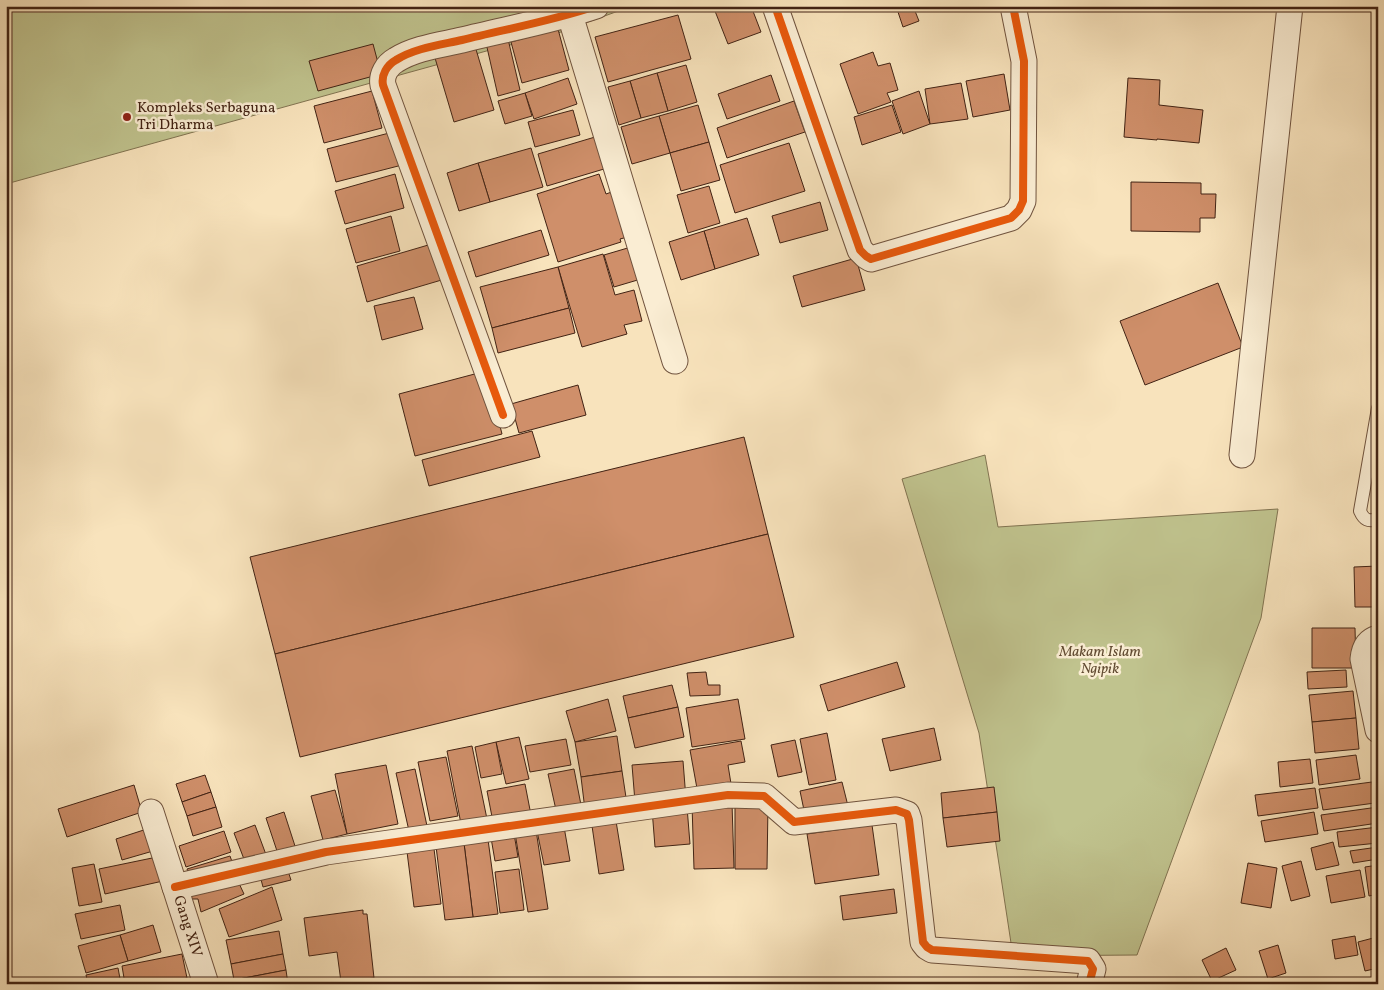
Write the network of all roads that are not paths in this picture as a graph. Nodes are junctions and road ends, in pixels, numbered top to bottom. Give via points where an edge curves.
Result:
1 (596, 6) edge
2 (775, 6) edge
3 (1013, 6) edge
4 (1290, 6) edge
5 (570, 15) junction
6 (675, 360) dead end
7 (1378, 408) edge
8 (503, 415) dead end
9 (1242, 455) dead end
10 (1378, 519) edge
11 (1371, 644) edge
12 (1378, 730) edge
13 (151, 812) dead end
14 (175, 887) junction
15 (206, 984) edge
16 (1089, 984) edge

1 - 5 street
2 - 3 street via 860,250 871,259 1011,218 1019,210 1023,201 1024,61
4 - 9 street
5 - 6 street
5 - 8 street via 424,49 395,60 385,69 382,79
7 - 10 lane via 1360,511 1366,520
11 - 12 street via 1363,659
13 - 14 street, Gang XIV
14 - 15 street, Gang XIV
14 - 16 street via 326,852 728,795 764,796 794,822 896,810 907,814 909,820 926,946 932,950 1088,961 1093,969

